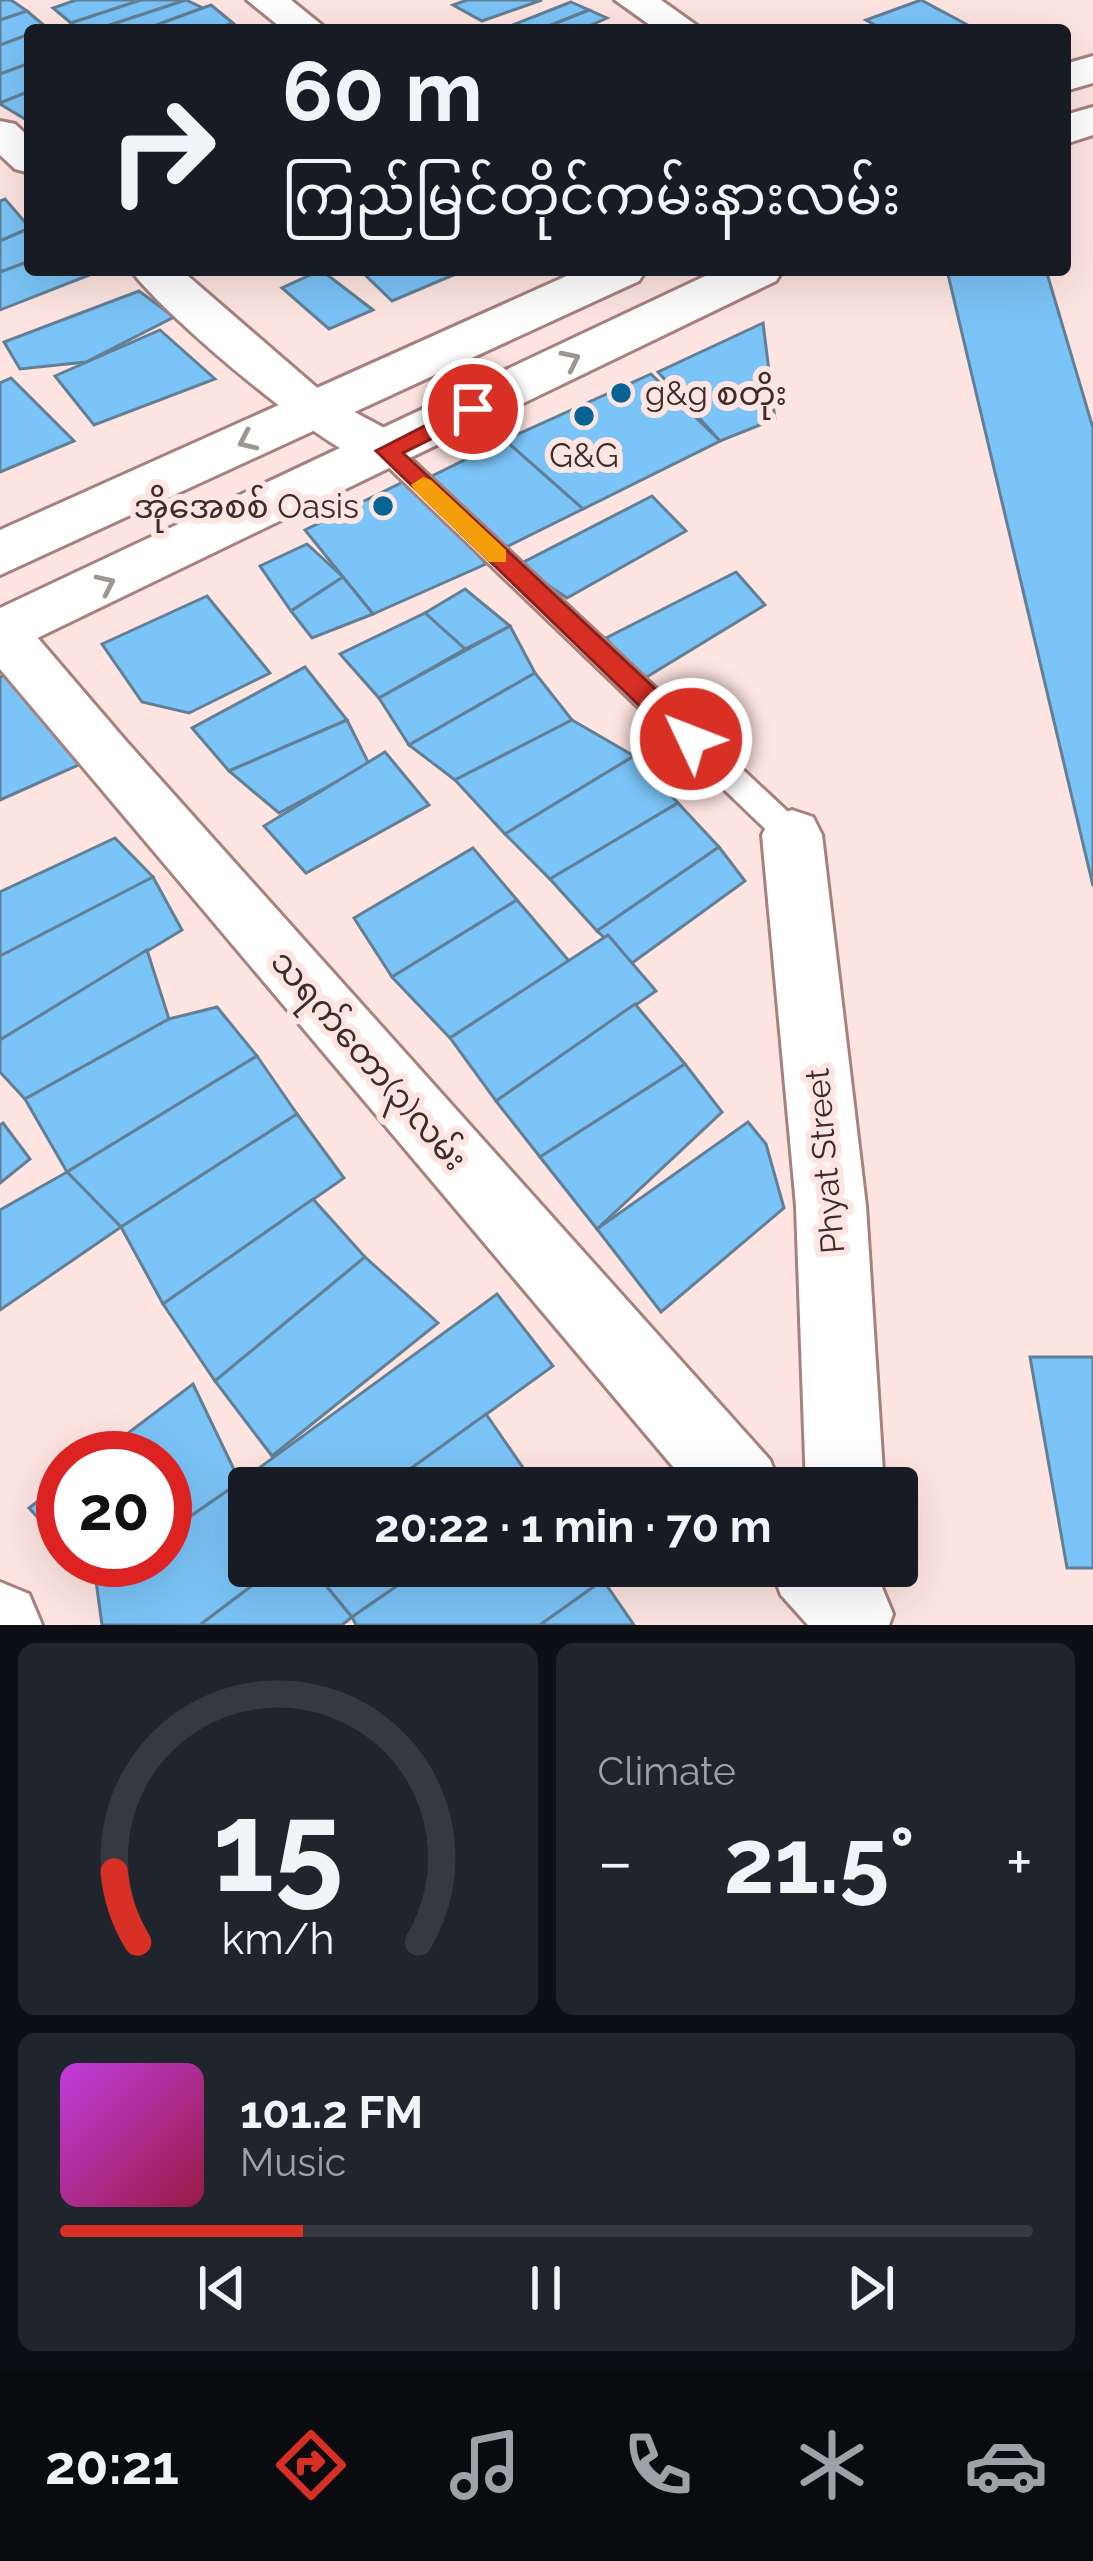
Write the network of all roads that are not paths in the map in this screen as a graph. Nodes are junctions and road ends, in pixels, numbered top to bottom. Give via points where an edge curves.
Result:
1 (266, 0) edge
2 (634, 0) edge
3 (300, 24) edge
4 (674, 24) edge
5 (0, 133) edge
6 (24, 155) edge
7 (161, 276) edge
8 (608, 276) edge
9 (746, 276) edge
10 (313, 410) junction
11 (387, 451) junction
12 (0, 554) edge
13 (1, 632) edge
14 (792, 835) joint
15 (724, 1467) edge
16 (844, 1467) edge

1 - 3 street
2 - 4 street
5 - 6 street
7 - 10 street
8 - 10 main road
11 -> 9 main road
10 - 11 street
10 -> 12 main road
13 -> 11 main road
11 - 14 lane
13 - 15 street, သရက်တော(၃)လမ်း
14 - 16 street, Phyat Street via 831,1205

